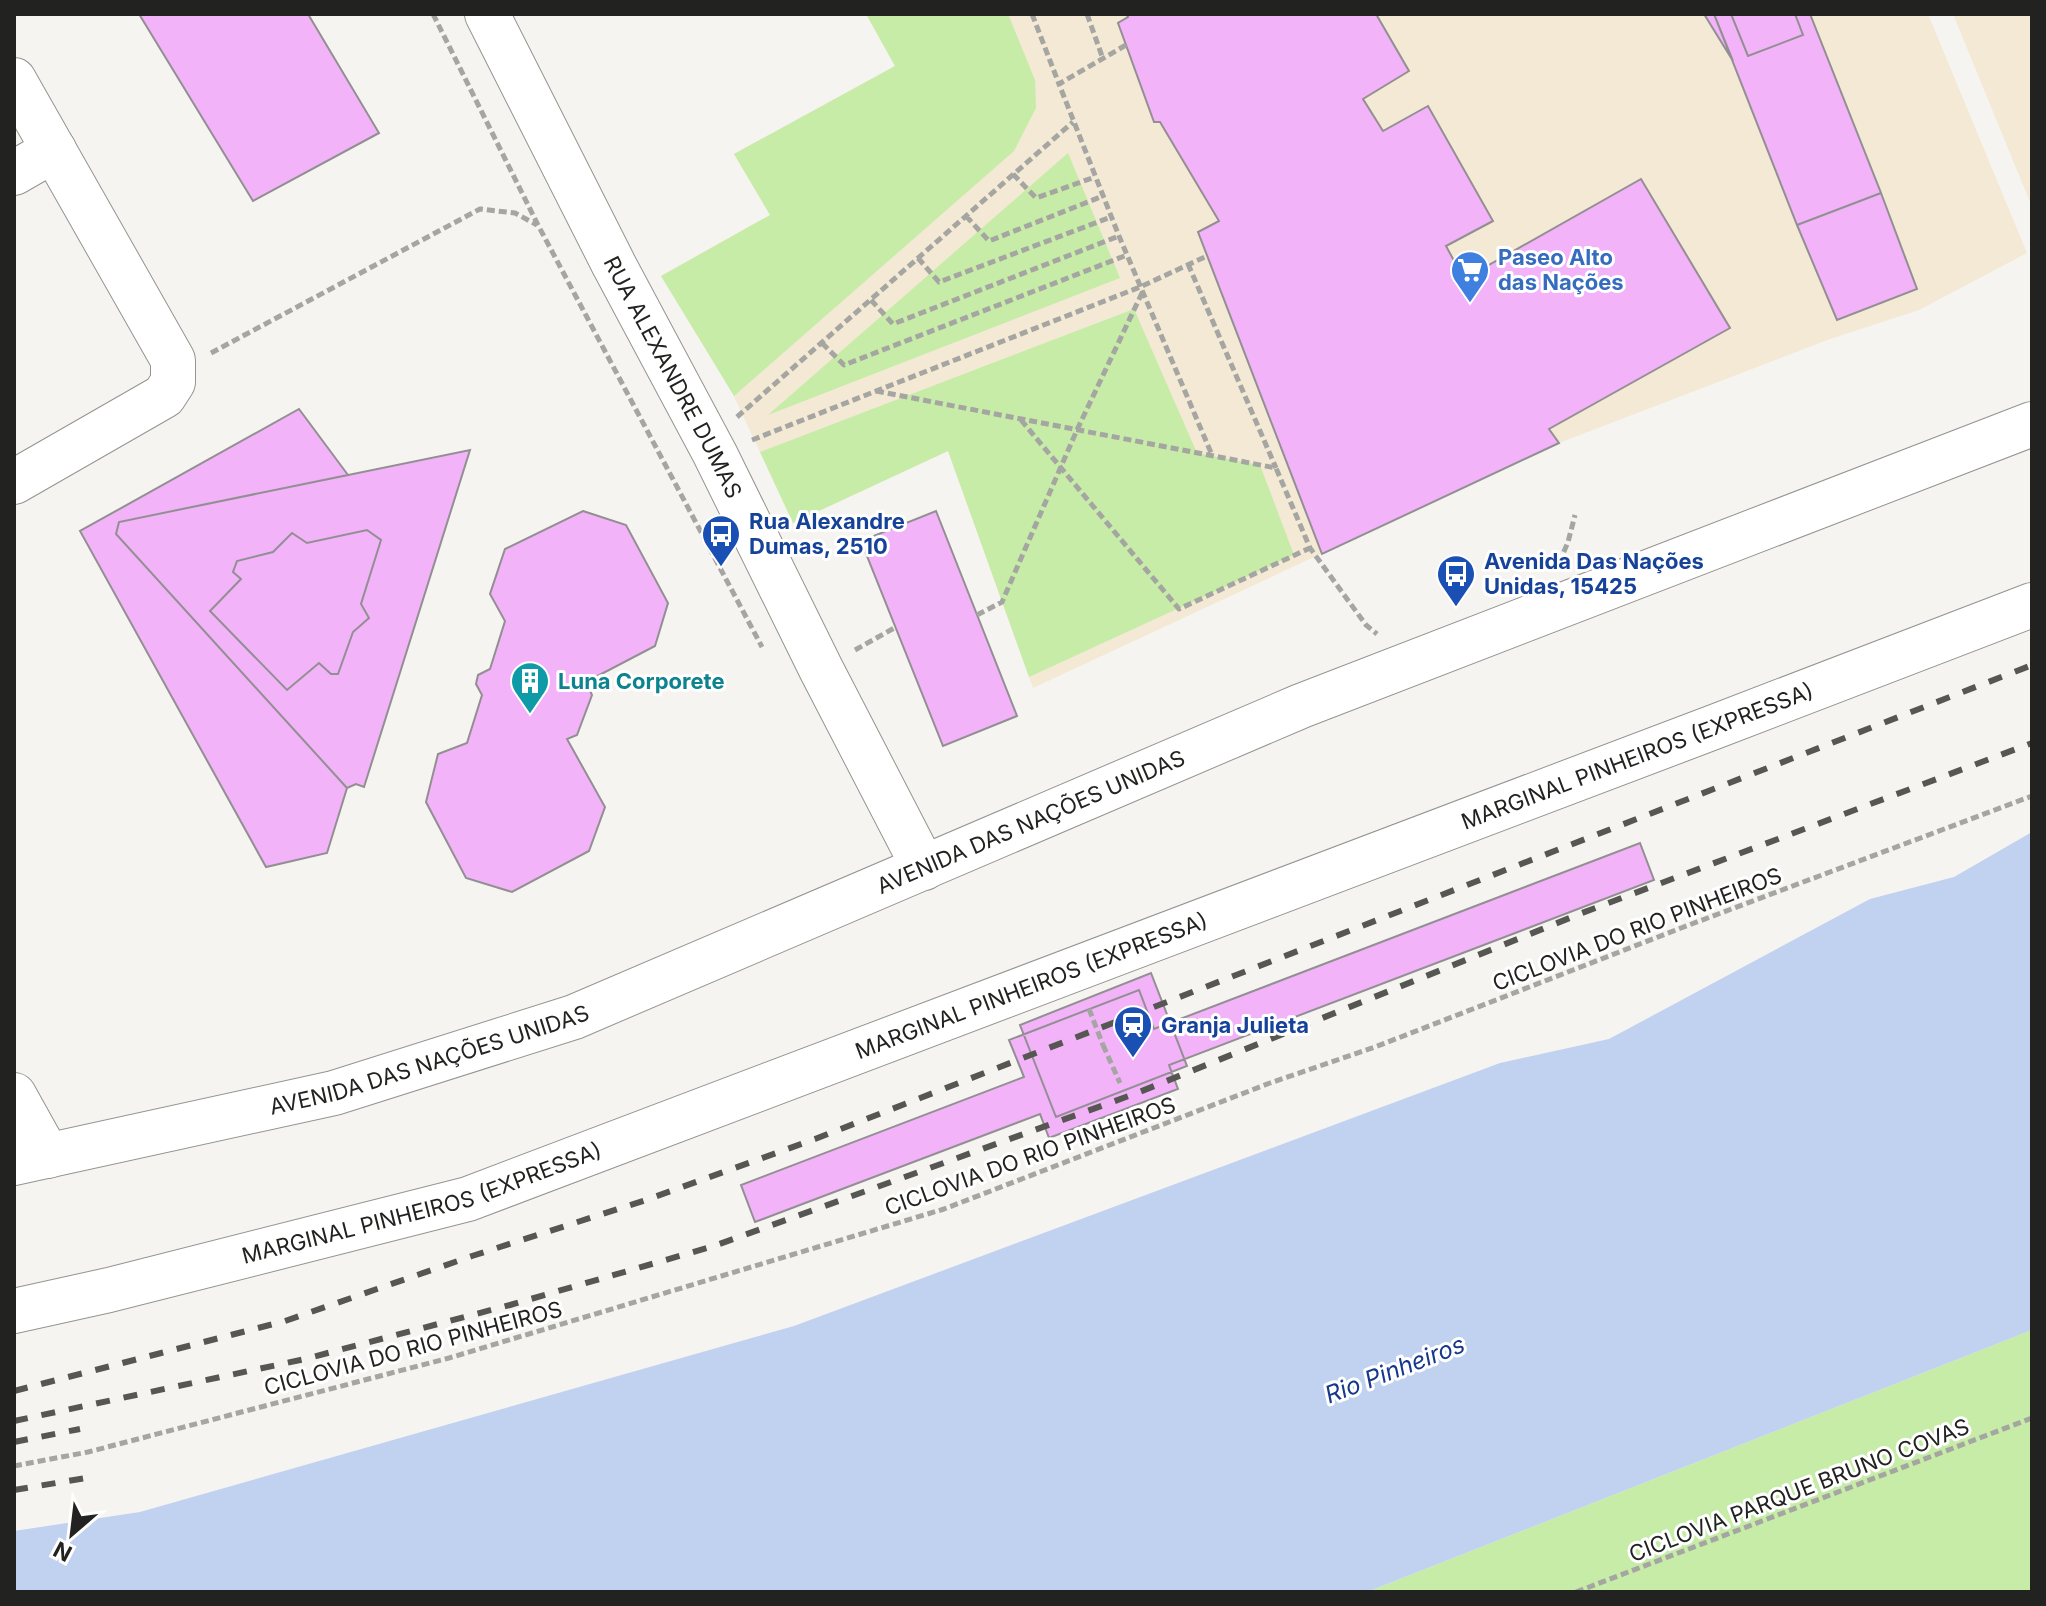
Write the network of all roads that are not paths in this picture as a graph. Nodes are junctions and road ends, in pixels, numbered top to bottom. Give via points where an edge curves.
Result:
1 (487, 14) edge
2 (14, 80) edge
3 (54, 150) junction
4 (14, 173) edge
5 (2032, 424) edge
6 (14, 482) edge
7 (2032, 605) edge
8 (924, 868) junction
9 (14, 1095) edge
10 (31, 1159) edge
11 (14, 1311) edge

1 - 8 main road, RUA ALEXANDRE DUMAS
2 - 3 main road
3 - 4 main road
3 - 6 main road via 192,363 164,396
5 - 8 main road, AVENIDA DAS NAÇÕES UNIDAS via 1301,706
7 - 11 main road, MARGINAL PINHEIROS (EXPRESSA) via 468,1199
8 - 10 main road, AVENIDA DAS NAÇÕES UNIDAS via 574,1017 334,1093
9 - 10 main road

